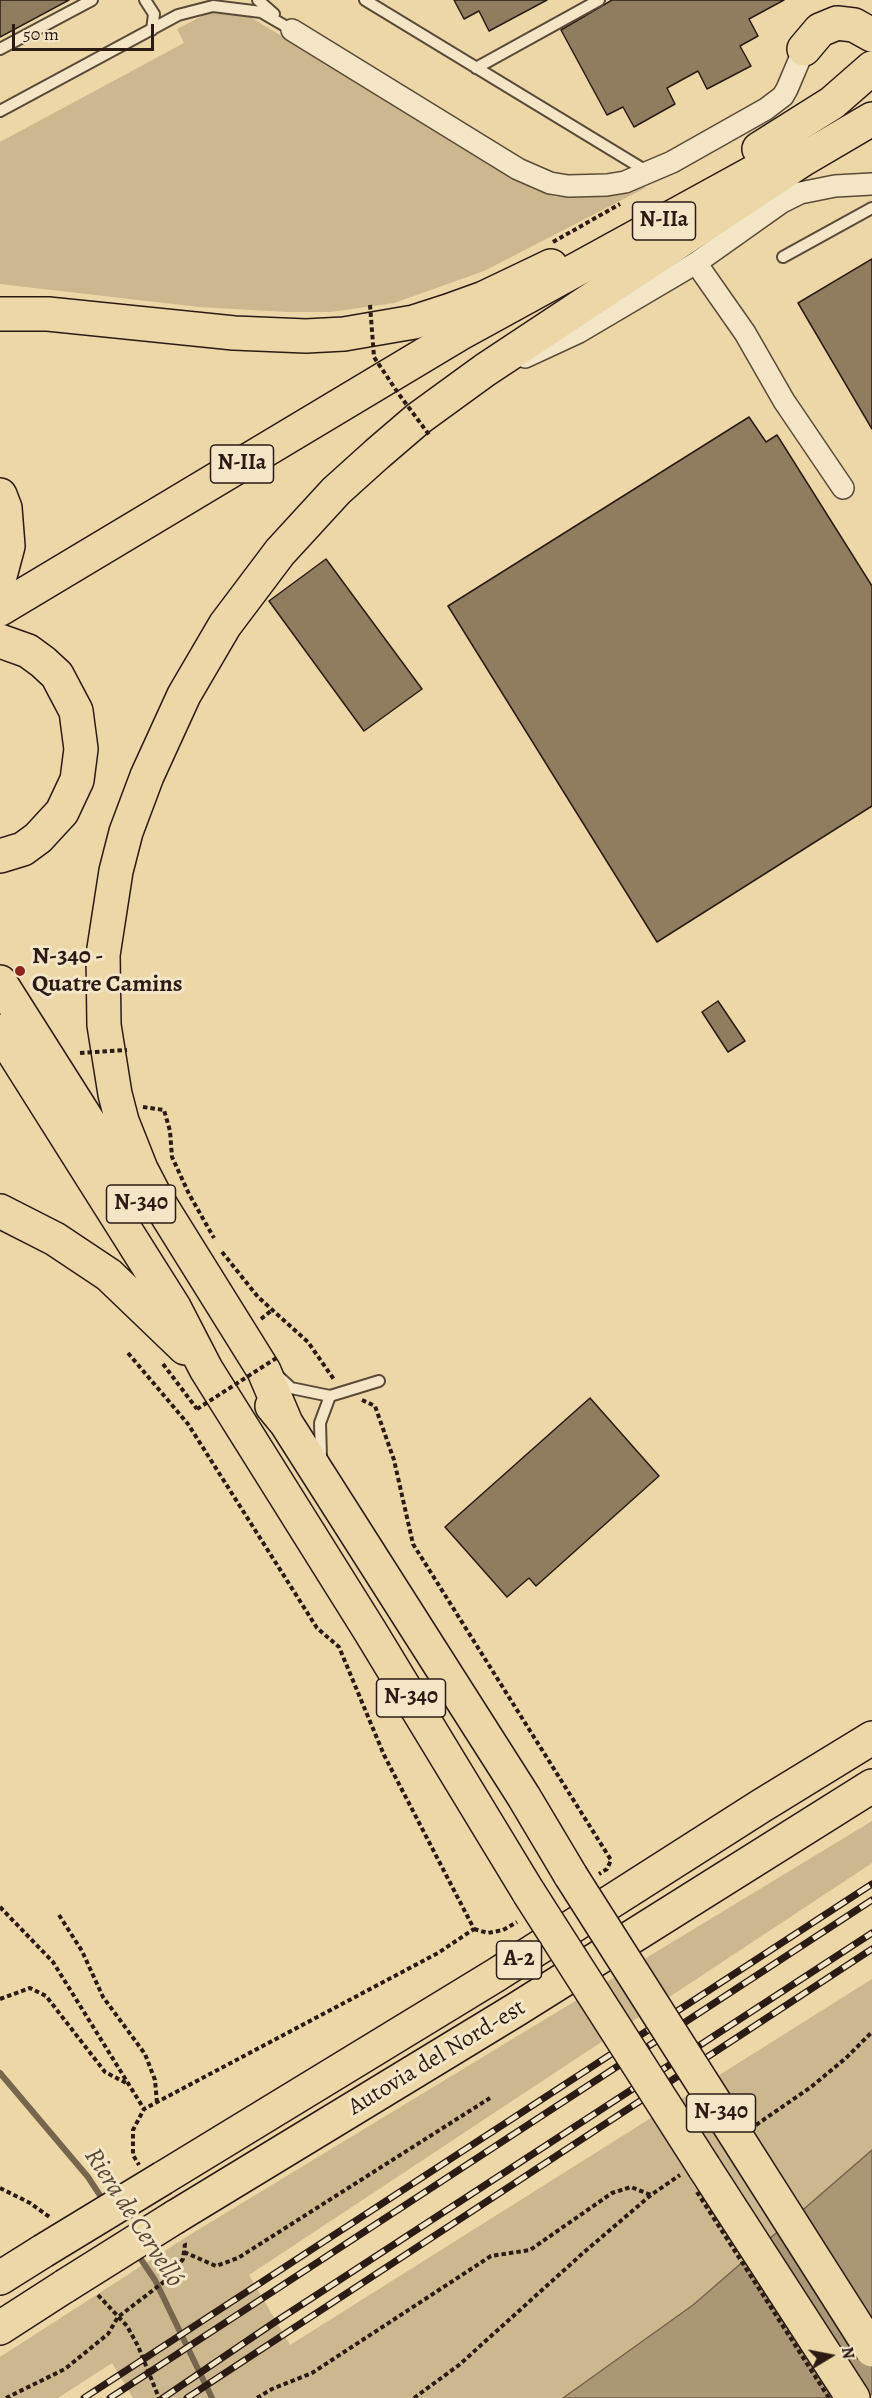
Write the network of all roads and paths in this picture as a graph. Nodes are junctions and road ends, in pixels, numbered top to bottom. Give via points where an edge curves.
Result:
1 (92, 0) edge
2 (145, 0) edge
3 (258, 0) edge
4 (365, 0) edge
5 (599, 0) edge
6 (838, 0) edge
7 (854, 0) edge
8 (152, 30) junction
9 (292, 30) junction
10 (870, 34) edge
11 (0, 49) edge
12 (804, 49) junction
13 (476, 68) junction
14 (872, 68) edge
15 (0, 111) edge
16 (872, 118) edge
17 (648, 172) junction
18 (872, 184) edge
19 (872, 208) edge
20 (783, 257) dead end
21 (696, 263) junction
22 (551, 266) junction
23 (0, 303) edge
24 (370, 305) dead end
25 (0, 314) edge
26 (48, 314) junction
27 (459, 334) junction
28 (485, 370) junction
29 (430, 426) dead end
30 (421, 433) dead end
31 (430, 436) dead end
32 (843, 488) dead end
33 (2, 502) edge
34 (8, 593) edge
35 (0, 641) edge
36 (0, 856) edge
37 (0, 982) edge
38 (0, 1031) edge
39 (121, 1045) dead end
40 (127, 1050) dead end
41 (80, 1053) dead end
42 (123, 1055) dead end
43 (164, 1110) dead end
44 (0, 1211) edge
45 (210, 1250) junction
46 (272, 1310) junction
47 (255, 1322) dead end
48 (128, 1353) dead end
49 (278, 1357) dead end
50 (206, 1369) junction
51 (167, 1370) dead end
52 (379, 1381) dead end
53 (343, 1392) junction
54 (330, 1396) junction
55 (286, 1423) junction
56 (333, 1498) junction
57 (872, 1738) edge
58 (872, 1786) edge
59 (611, 1860) dead end
60 (0, 1908) edge
61 (59, 1915) dead end
62 (0, 1999) edge
63 (872, 2032) edge
64 (129, 2084) junction
65 (490, 2098) dead end
66 (157, 2103) junction
67 (144, 2109) junction
68 (760, 2122) dead end
69 (133, 2155) dead end
70 (680, 2175) dead end
71 (0, 2188) edge
72 (651, 2195) junction
73 (51, 2217) dead end
74 (180, 2230) junction
75 (184, 2252) junction
76 (0, 2278) edge
77 (98, 2295) dead end
78 (118, 2317) junction
79 (0, 2328) edge
80 (872, 2350) edge
81 (6, 2398) edge
82 (159, 2398) edge
83 (257, 2398) edge
84 (414, 2398) edge
85 (853, 2398) edge

1 - 11 lane
2 - 8 lane via 154,14
3 - 9 lane
4 - 13 lane
5 - 13 lane
6 - 12 main road via 811,23
7 - 10 main road
8 - 9 lane via 178,15 213,6 261,12
8 - 15 lane
9 - 17 street via 535,177 568,186 585,186 625,182
10 - 12 main road via 854,25 837,24 820,30
12 - 17 street via 787,89 775,103
13 - 17 lane
14 - 22 main road, N-IIa via 807,120
16 - 27 main road, N-IIa via 844,125 792,151
16 - 28 main road via 802,160
18 - 21 street via 800,193
19 - 20 lane
21 - 28 street via 579,332 537,353
21 - 32 street
22 - 26 main road via 448,311 414,322 344,334 234,333
22 - 27 main road, N-IIa
23 - 26 main road
24 - 31 path, bridge via 374,357
25 - 26 main road
27 - 34 main road, N-IIa
28 - 45 main road via 377,454 336,491 280,552 225,625 184,695 126,832 103,955 108,1057 122,1121 155,1196
29 - 30 path
33 - 34 main road via 8,546
35 - 36 main road via 28,651 57,675 76,711 81,749 72,796 50,828 23,849
37 - 55 main road, N-340 via 251,1379
38 - 50 main road, N-340 via 174,1306
39 - 42 path
40 - 41 path, bridge
43 - 45 path via 172,1157
44 - 50 main road via 55,1239 109,1275
45 - 46 path
45 - 54 lane via 230,1302 284,1383
45 - 55 main road
46 - 47 path
46 - 53 path via 308,1342
48 - 66 path via 188,1424 317,1628 339,1647 384,1755 474,1929 438,1953
49 - 51 path, bridge via 197,1409
50 - 85 main road, N-340, bridge via 529,1893
52 - 53 lane
53 - 54 lane
53 - 59 path via 375,1406 394,1460 413,1544
54 - 56 lane via 320,1423 319,1443
55 - 56 main road, N-340
56 - 80 main road, N-340, bridge
57 - 76 main road, Autovia del Nord-est / A-2, bridge via 496,1975
58 - 74 main road, Autovia del Nord-est / A-2 via 518,2009
60 - 64 path via 53,1962
61 - 66 path via 82,1951 103,1997 146,2054 155,2080
62 - 64 path via 30,1988 46,1996 105,2072
63 - 68 path via 811,2087
64 - 67 path
65 - 75 path via 238,2258 216,2266
66 - 67 path
67 - 69 path via 133,2130
70 - 72 path
71 - 73 path
72 - 83 path via 632,2187 612,2193 530,2250 491,2256 312,2373
72 - 84 path via 459,2365
74 - 75 path
74 - 79 main road, Autovia del Nord-est / A-2, bridge via 65,2286
75 - 78 path via 169,2278
77 - 78 path
78 - 81 path via 108,2334 65,2369
78 - 82 path via 138,2346

